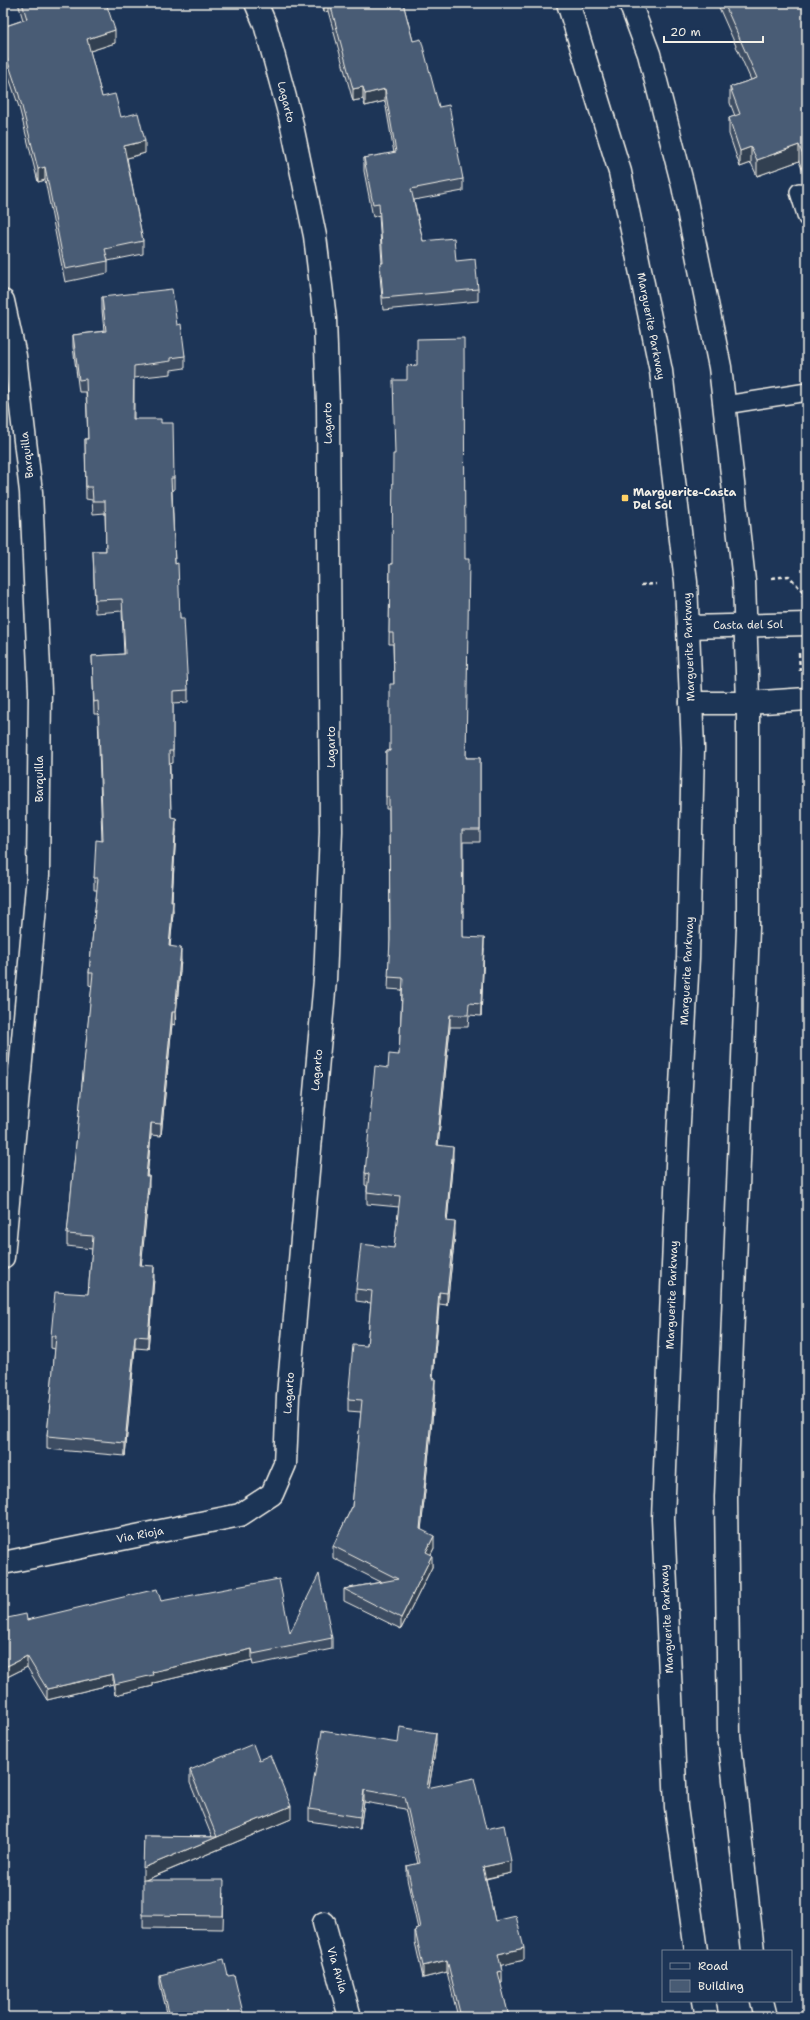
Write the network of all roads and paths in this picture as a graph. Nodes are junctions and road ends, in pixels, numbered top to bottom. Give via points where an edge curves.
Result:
1 (256, 3) edge
2 (568, 3) edge
3 (630, 3) edge
4 (799, 192) dead end
5 (807, 218) edge
6 (3, 301) edge
7 (807, 392) edge
8 (725, 405) junction
9 (807, 624) edge
10 (747, 625) junction
11 (688, 627) junction
12 (807, 699) edge
13 (691, 703) junction
14 (748, 703) junction
15 (807, 733) edge
16 (802, 736) dead end
17 (3, 1257) edge
18 (272, 1494) joint
19 (3, 1563) edge
20 (324, 1923) dead end
21 (696, 1950) edge
22 (753, 1950) edge
23 (704, 2002) edge
24 (762, 2002) edge
25 (350, 2017) edge
26 (707, 2017) edge
27 (766, 2017) edge

1 - 18 main road, Lagarto via 265,24 290,116 314,236 325,319 328,413 331,823 325,980 288,1396 285,1464
2 - 11 main road, Marguerite Parkway via 620,172 661,371 686,582
3 - 8 main road via 649,54 683,186 720,367
4 - 5 lane
6 - 17 main road, Barquilla via 15,356 31,492 40,691 38,875
7 - 8 lane
8 - 10 main road
9 - 10 main road, Casta del Sol
10 - 11 main road, Casta del Sol
10 - 14 main road
11 - 13 main road, Marguerite Parkway
12 - 14 main road
13 - 14 main road
13 - 21 main road, Marguerite Parkway via 694,748 688,958 663,1519 676,1807
14 - 22 main road via 748,928 726,1497 729,1735
15 - 16 path
18 - 19 main road, Via Rioja via 240,1515
20 - 25 main road, Via Avila
23 - 26 main road
24 - 27 main road

